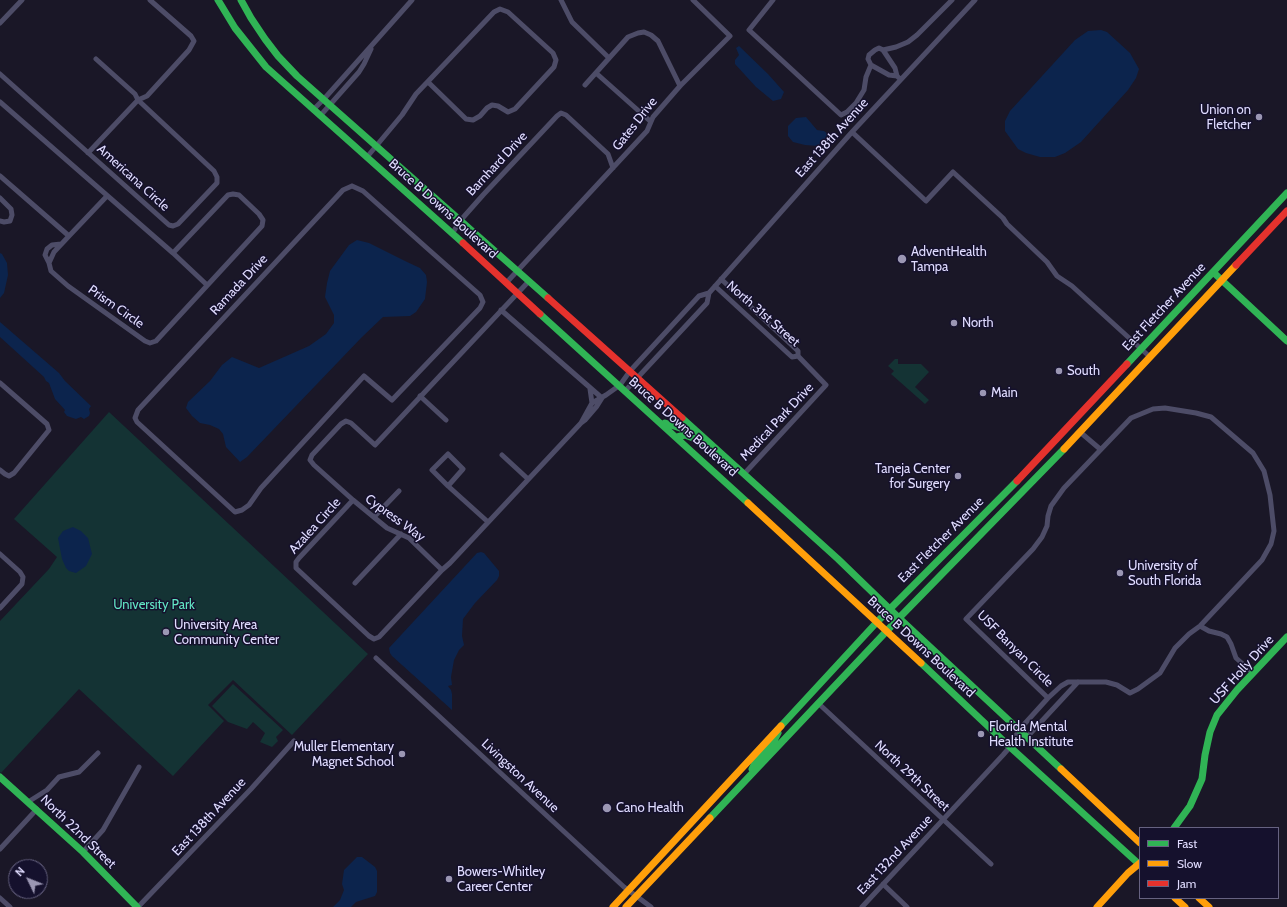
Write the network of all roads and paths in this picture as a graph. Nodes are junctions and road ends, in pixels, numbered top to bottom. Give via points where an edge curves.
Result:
1 (22, 0) edge
2 (150, 0) edge
3 (218, 0) edge
4 (241, 0) edge
5 (412, 0) edge
6 (561, 0) edge
7 (693, 0) edge
8 (773, 0) edge
9 (952, 0) edge
10 (975, 0) edge
11 (0, 23) edge
12 (374, 43) junction
13 (883, 50) junction
14 (609, 58) junction
15 (96, 60) dead end
16 (871, 65) junction
17 (596, 73) junction
18 (0, 74) edge
19 (899, 78) junction
20 (428, 82) junction
21 (585, 85) dead end
22 (680, 86) junction
23 (324, 99) junction
24 (138, 100) junction
25 (0, 102) edge
26 (330, 105) junction
27 (313, 110) junction
28 (320, 116) junction
29 (650, 121) junction
30 (852, 132) junction
31 (377, 146) junction
32 (88, 153) junction
33 (367, 157) junction
34 (613, 168) junction
35 (0, 176) edge
36 (1287, 193) edge
37 (107, 196) junction
38 (0, 198) edge
39 (1287, 211) edge
40 (0, 221) edge
41 (460, 221) junction
42 (452, 234) junction
43 (69, 236) junction
44 (428, 249) joint
45 (173, 253) junction
46 (518, 271) junction
47 (1213, 272) junction
48 (721, 279) junction
49 (1222, 280) junction
50 (529, 281) junction
51 (507, 282) junction
52 (207, 285) junction
53 (715, 286) junction
54 (518, 292) junction
55 (709, 293) junction
56 (501, 310) junction
57 (1287, 341) edge
58 (1141, 349) junction
59 (798, 356) junction
60 (1150, 357) junction
61 (630, 371) junction
62 (638, 378) junction
63 (0, 383) edge
64 (826, 385) joint
65 (590, 388) junction
66 (623, 388) junction
67 (420, 396) junction
68 (602, 398) junction
69 (592, 403) junction
70 (446, 420) dead end
71 (581, 422) junction
72 (661, 422) junction
73 (694, 429) junction
74 (1080, 432) junction
75 (677, 436) junction
76 (1100, 449) junction
77 (502, 455) dead end
78 (730, 462) junction
79 (0, 470) edge
80 (744, 474) junction
81 (528, 479) junction
82 (448, 486) junction
83 (399, 491) dead end
84 (353, 500) junction
85 (374, 518) junction
86 (488, 522) junction
87 (401, 534) junction
88 (0, 554) edge
89 (442, 570) junction
90 (355, 583) dead end
91 (0, 608) edge
92 (890, 609) junction
93 (898, 618) junction
94 (877, 622) junction
95 (1200, 626) junction
96 (886, 631) junction
97 (1287, 638) edge
98 (376, 658) dead end
99 (1253, 673) junction
100 (1078, 682) junction
101 (1048, 698) junction
102 (818, 703) junction
103 (783, 724) junction
104 (1018, 730) junction
105 (1027, 737) junction
106 (294, 741) dead end
107 (1010, 747) junction
108 (98, 753) dead end
109 (139, 767) dead end
110 (0, 777) edge
111 (748, 777) junction
112 (28, 802) junction
113 (37, 809) junction
114 (943, 819) junction
115 (1175, 827) edge
116 (1139, 841) edge
117 (0, 849) edge
118 (83, 852) junction
119 (991, 864) dead end
120 (1139, 864) edge
121 (883, 884) junction
122 (629, 890) junction
123 (636, 896) junction
124 (0, 898) edge
125 (1176, 899) edge
126 (1200, 899) edge
127 (10, 907) edge
128 (138, 907) edge
129 (613, 907) edge
130 (626, 907) edge
131 (651, 907) edge
132 (862, 907) edge
133 (907, 907) edge
134 (1097, 907) edge
135 (1185, 907) edge
136 (1209, 907) edge

1 - 11 street
2 - 24 street via 194,41 189,50 147,96
3 - 27 main road, Bruce B Downs Boulevard via 235,28 266,67
4 - 23 main road, Bruce B Downs Boulevard via 278,56
5 - 12 street
6 - 14 street via 572,22
7 - 22 street, Gates Drive via 730,36
8 - 16 street via 749,30 841,115 856,103 864,90
9 - 13 street via 908,42
10 - 19 street, East 138th Avenue
12 - 23 street
12 - 26 street via 359,72
13 - 16 street via 879,48 870,55 868,59
13 - 19 street
14 - 17 street
14 - 22 street via 628,37 644,32 658,41
15 - 24 street via 135,94
16 - 19 street
17 - 21 street
17 - 29 street
18 - 32 street, Americana Circle
19 - 30 street, East 138th Avenue
20 - 20 street via 494,12 500,9 508,12 553,53 556,60 554,67 515,109 508,112 492,105 473,120 466,119
20 - 31 street
22 - 29 street, Gates Drive
23 - 26 main road, Bruce B Downs Boulevard
23 - 27 street
24 - 32 street
24 - 32 street, Americana Circle via 214,171 217,183 178,224 173,226
25 - 37 street
26 - 28 street
26 - 31 main road, Bruce B Downs Boulevard
27 - 28 main road, Bruce B Downs Boulevard
28 - 33 main road, Bruce B Downs Boulevard
29 - 34 street, Gates Drive via 647,131
30 - 48 street, East 138th Avenue
30 - 58 street via 926,201 953,172 1003,218 1047,262 1057,276 1072,286
31 - 33 street
31 - 41 main road, Bruce B Downs Boulevard
33 - 42 main road, Bruce B Downs Boulevard
34 - 41 street, Barnhard Drive via 608,154 561,113
34 - 46 street, Gates Drive
35 - 43 street
36 - 47 main road, East Fletcher Avenue
37 - 43 street, Prism Circle
37 - 45 street
38 - 40 street via 11,209 12,215 10,221
39 - 49 main road, East Fletcher Avenue
41 - 42 street, Barnhard Drive
41 - 46 main road, Bruce B Downs Boulevard
42 - 51 main road, Bruce B Downs Boulevard
43 - 52 street, Prism Circle via 61,244 52,244 47,249 45,255 52,271 68,286 144,341 156,341
44 - 44 street, Ramada Drive via 363,191 352,186 343,190 143,403 135,418 137,422 235,512 249,506 261,488 364,376 392,400 480,308 483,302 480,295
45 - 52 street
45 - 52 street, Prism Circle via 228,195 238,195 249,205 263,220 262,226
46 - 50 main road, Bruce B Downs Boulevard
46 - 51 street, Gates Drive
47 - 49 main road
47 - 58 main road, East Fletcher Avenue
48 - 53 street, East 138th Avenue
48 - 59 street, North 31st Street via 798,351
49 - 57 main road
49 - 60 main road, East Fletcher Avenue
50 - 54 street, Azalea Circle
50 - 61 main road, Bruce B Downs Boulevard
51 - 54 main road, Bruce B Downs Boulevard
53 - 55 street, East 138th Avenue
53 - 59 street, North 31st Street via 792,357
54 - 56 street, Azalea Circle
54 - 66 main road, Bruce B Downs Boulevard
55 - 61 street, East 138th Avenue via 699,296
55 - 62 street, East 138th Avenue via 707,303
56 - 65 street
56 - 67 street, Azalea Circle
58 - 60 street
58 - 92 main road, East Fletcher Avenue via 1031,466
59 - 64 street, North 31st Street
60 - 74 main road, East Fletcher Avenue
61 - 62 main road, Bruce B Downs Boulevard
61 - 66 street, East 138th Avenue
62 - 66 street, East 138th Avenue
62 - 73 main road, Bruce B Downs Boulevard
63 - 79 street via 47,424 49,430 14,473 9,476
64 - 80 street, Medical Park Drive
65 - 68 street
65 - 69 street
66 - 68 street, Azalea Circle
66 - 72 main road, Bruce B Downs Boulevard
67 - 70 street
67 - 84 street, Azalea Circle via 375,445 346,421 312,455 310,460 314,465
68 - 69 street, Azalea Circle
68 - 71 street, Azalea Circle via 598,406
69 - 71 street, Azalea Circle
71 - 81 street, Azalea Circle
72 - 73 main road
72 - 75 main road, Bruce B Downs Boulevard
73 - 78 main road, Bruce B Downs Boulevard
74 - 76 street
74 - 93 main road, East Fletcher Avenue
75 - 78 main road via 693,438
75 - 94 main road, Bruce B Downs Boulevard
76 - 95 street, USF Banyan Circle via 1131,418 1153,409 1165,408 1211,418 1259,460 1270,495 1274,531 1271,544 1262,560
76 - 101 street, USF Banyan Circle via 1050,506 1047,526 1033,549 966,619
77 - 81 street
78 - 80 main road, Bruce B Downs Boulevard
80 - 92 main road, Bruce B Downs Boulevard
81 - 86 street, Azalea Circle
82 - 82 street via 464,469 448,454 432,470
82 - 86 street
83 - 85 street
84 - 85 street, Cypress Way
84 - 89 street, Azalea Circle via 299,558 296,568 369,636 374,639 379,637
85 - 87 street, Cypress Way
86 - 89 street, Azalea Circle
87 - 89 street, Cypress Way via 410,538
87 - 90 street
88 - 91 street via 23,577 22,584
92 - 93 main road, Bruce B Downs Boulevard
92 - 94 main road, East Fletcher Avenue
93 - 96 main road, East Fletcher Avenue
93 - 104 main road, Bruce B Downs Boulevard
94 - 96 main road, Bruce B Downs Boulevard
94 - 103 main road, East Fletcher Avenue
95 - 99 street via 1227,637 1236,658
95 - 100 street, USF Banyan Circle via 1175,648 1160,673 1138,690 1130,692 1106,682
96 - 102 main road, East Fletcher Avenue
96 - 107 main road, Bruce B Downs Boulevard
97 - 99 main road, USF Holly Drive
98 - 122 street, Livingston Avenue
99 - 115 main road, USF Holly Drive via 1217,715 1210,732 1202,779 1190,806
100 - 101 street, USF Banyan Circle via 1068,682
100 - 105 street, USF Banyan Circle
101 - 104 street, USF Banyan Circle
102 - 111 main road, East Fletcher Avenue
102 - 114 street, North 29th Street
103 - 111 main road via 773,744 756,761
103 - 122 main road, East Fletcher Avenue
104 - 105 main road, Bruce B Downs Boulevard
104 - 107 street, USF Banyan Circle
105 - 107 street, USF Banyan Circle
105 - 116 main road, Bruce B Downs Boulevard
106 - 128 street, East 138th Avenue
107 - 114 street, East 132nd Avenue
107 - 120 main road, Bruce B Downs Boulevard
108 - 112 street via 79,772 59,777 47,790
109 - 118 street via 103,830
110 - 112 main road, North 22nd Street
111 - 123 main road, East Fletcher Avenue
112 - 113 main road, North 22nd Street
113 - 117 street
113 - 118 main road, North 22nd Street
114 - 119 street, North 29th Street
114 - 121 street, East 132nd Avenue
118 - 128 main road, North 22nd Street
120 - 134 main road
121 - 132 street, East 132nd Avenue
121 - 133 street
122 - 123 street, Livingston Avenue
122 - 129 main road, East Fletcher Avenue
123 - 130 main road, East Fletcher Avenue
123 - 131 street, Livingston Avenue
124 - 127 street
125 - 135 main road
126 - 136 main road

